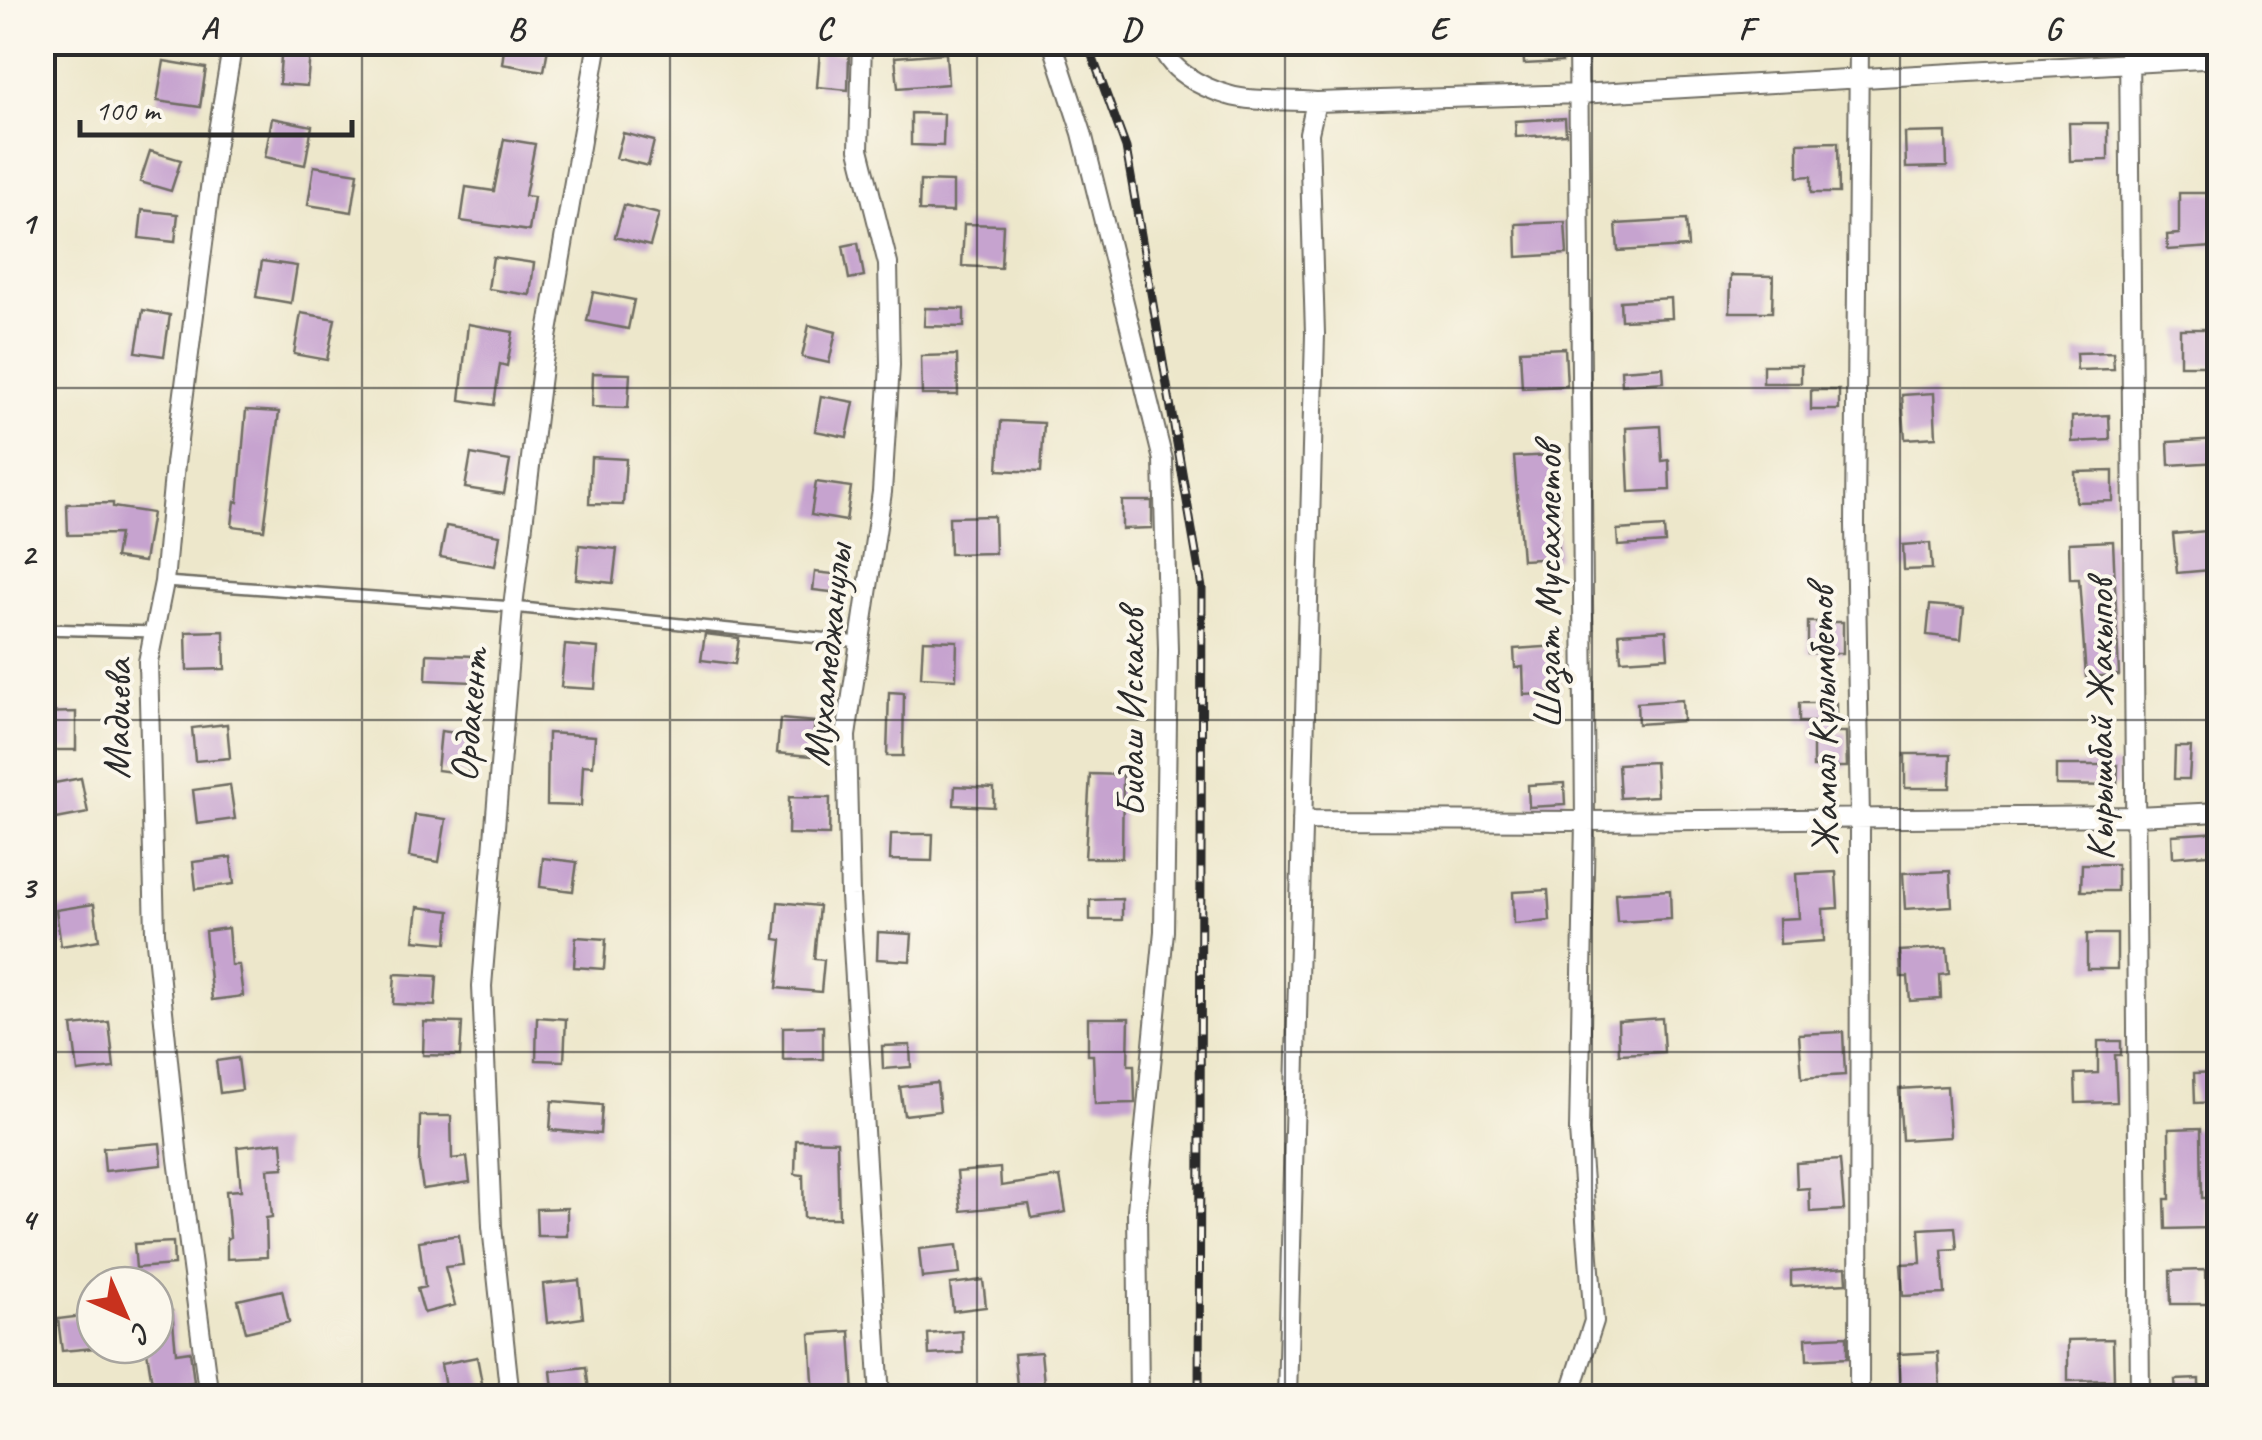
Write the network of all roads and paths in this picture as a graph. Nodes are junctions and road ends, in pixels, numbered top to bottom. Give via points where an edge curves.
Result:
1 (233, 42) edge
2 (598, 42) edge
3 (862, 42) edge
4 (1052, 42) edge
5 (1161, 42) edge
6 (1578, 42) edge
7 (1858, 42) edge
8 (2130, 42) edge
9 (2220, 58) edge
10 (2130, 64) junction
11 (1859, 78) junction
12 (1579, 94) junction
13 (1316, 102) junction
14 (164, 582) junction
15 (513, 606) junction
16 (42, 629) edge
17 (155, 632) junction
18 (860, 642) junction
19 (2220, 812) edge
20 (2136, 816) junction
21 (1860, 819) junction
22 (1302, 820) junction
23 (1585, 822) junction
24 (209, 1398) edge
25 (510, 1398) edge
26 (880, 1398) edge
27 (1140, 1398) edge
28 (1287, 1398) edge
29 (1570, 1398) edge
30 (1859, 1398) edge
31 (2140, 1398) edge

1 - 14 street, Мадиева
2 - 15 street, Ордакент via 542,367
3 - 18 street, Мухамеджанулы via 860,149 888,264 890,364 882,492
4 - 27 street, Бидаш Искаков via 1082,133 1164,460 1164,912 1138,1210
5 - 13 street via 1186,76 1230,96
6 - 12 street, Шазат Мусахметов
7 - 11 street, Жамал Кулымбетов
8 - 10 street, Кырышбай Жакыпов
9 - 10 street
10 - 11 street
10 - 20 street, Кырышбай Жакыпов
11 - 12 street
11 - 21 street, Жамал Кулымбетов
12 - 13 street
12 - 23 street, Шазат Мусахметов
13 - 22 street via 1309,133 1315,334
14 - 15 lane
14 - 17 street, Мадиева
15 - 18 lane
15 - 25 street, Ордакент via 482,986 492,1226
16 - 17 lane
17 - 24 street, Мадиева via 148,662 155,932
18 - 26 street, Мухамеджанулы via 846,736
19 - 20 street
20 - 21 street
20 - 31 street, Кырышбай Жакыпов
21 - 23 street
21 - 30 street, Жамал Кулымбетов
22 - 23 street
22 - 28 street
23 - 29 street, Шазат Мусахметов via 1579,1132 1594,1322

